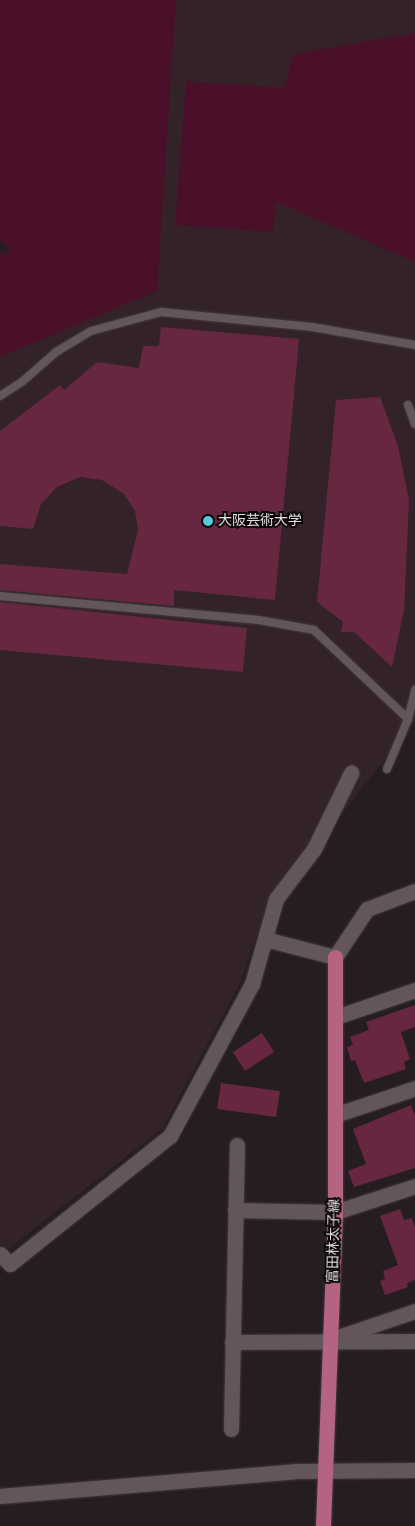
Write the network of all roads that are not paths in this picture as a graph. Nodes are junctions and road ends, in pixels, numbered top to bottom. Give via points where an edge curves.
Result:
1 (415, 345) edge
2 (0, 396) edge
3 (408, 405) dead end
4 (415, 424) edge
5 (0, 596) edge
6 (415, 690) edge
7 (408, 719) junction
8 (387, 769) dead end
9 (351, 773) dead end
10 (415, 891) edge
11 (265, 939) junction
12 (335, 957) junction
13 (415, 990) edge
14 (336, 1016) junction
15 (415, 1088) edge
16 (335, 1115) junction
17 (237, 1145) dead end
18 (415, 1186) edge
19 (235, 1210) junction
20 (334, 1212) junction
21 (0, 1254) edge
22 (415, 1311) edge
23 (331, 1340) junction
24 (415, 1341) edge
25 (232, 1342) junction
26 (231, 1429) dead end
27 (324, 1470) junction
28 (415, 1470) edge
29 (0, 1496) edge
30 (323, 1526) edge

1 - 2 lane via 312,327 162,312 91,331 56,352 23,382
3 - 4 lane
5 - 7 lane via 259,620 314,630
6 - 7 lane
7 - 8 lane
9 - 11 street via 314,850 276,899
10 - 12 street via 367,909
11 - 12 street
11 - 21 street via 252,984 170,1136 10,1264
12 - 14 main road, 富田林太子線
13 - 14 street
14 - 16 main road, 富田林太子線
15 - 16 street
16 - 20 main road, 富田林太子線
17 - 19 street
18 - 20 street
19 - 20 street
19 - 25 street
20 - 23 main road, 富田林太子線
22 - 23 street
23 - 24 street
23 - 25 street
23 - 27 main road, 富田林太子線
25 - 26 street
27 - 28 street
27 - 29 street
27 - 30 main road, 富田林太子線

